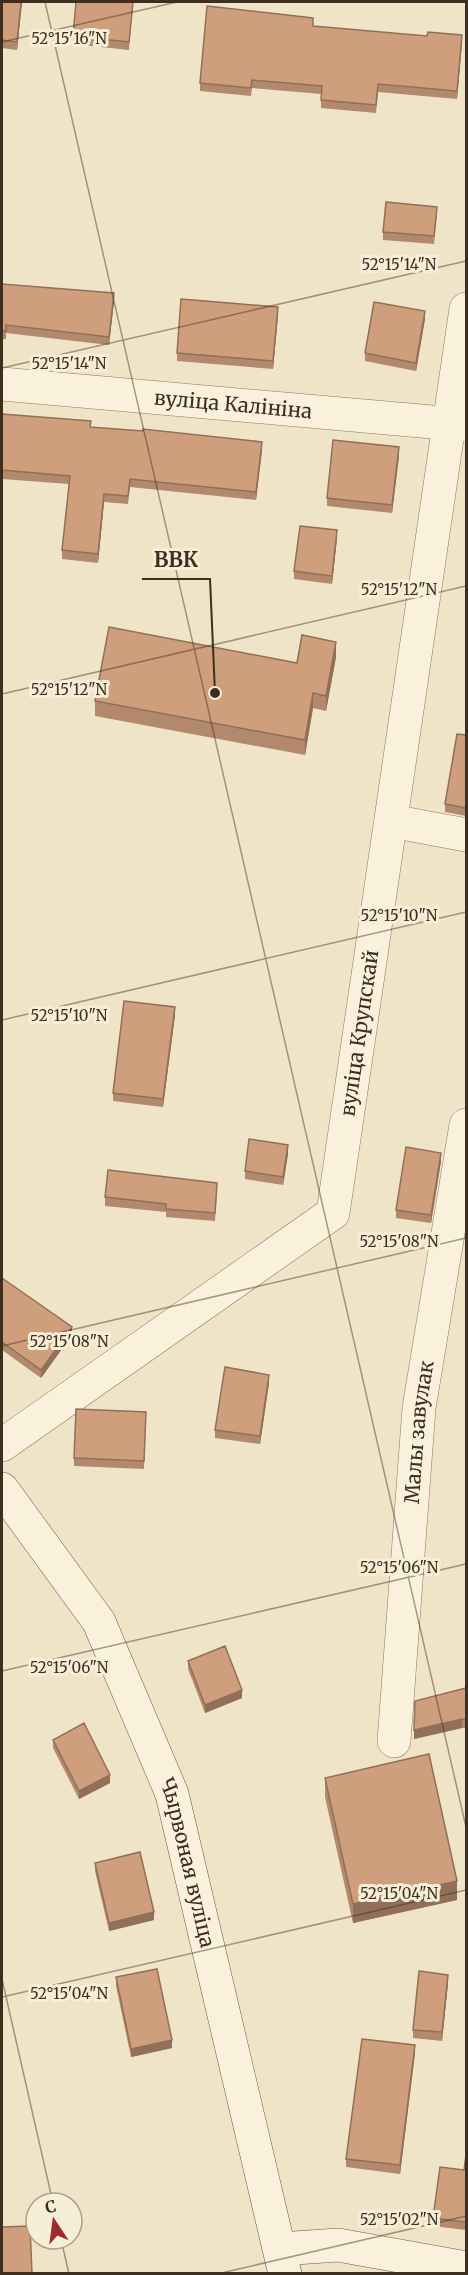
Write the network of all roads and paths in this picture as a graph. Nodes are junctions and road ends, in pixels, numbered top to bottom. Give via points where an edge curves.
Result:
1 (466, 309) edge
2 (2, 384) edge
3 (458, 423) edge
4 (392, 821) junction
5 (466, 836) edge
6 (466, 1125) edge
7 (2, 1445) edge
8 (2, 1490) edge
9 (394, 1741) dead end
10 (282, 2261) edge
11 (466, 2268) edge

1 - 3 street, вуліца Крупскай
2 - 3 street, вуліца Калініна
3 - 4 street, вуліца Крупскай
4 - 5 street
4 - 7 street, вуліца Крупскай via 333,1213
6 - 9 street, Малы завулак via 419,1408
8 - 10 street, Чырвоная вуліца via 99,1622 172,1794
10 - 11 street via 338,2245

